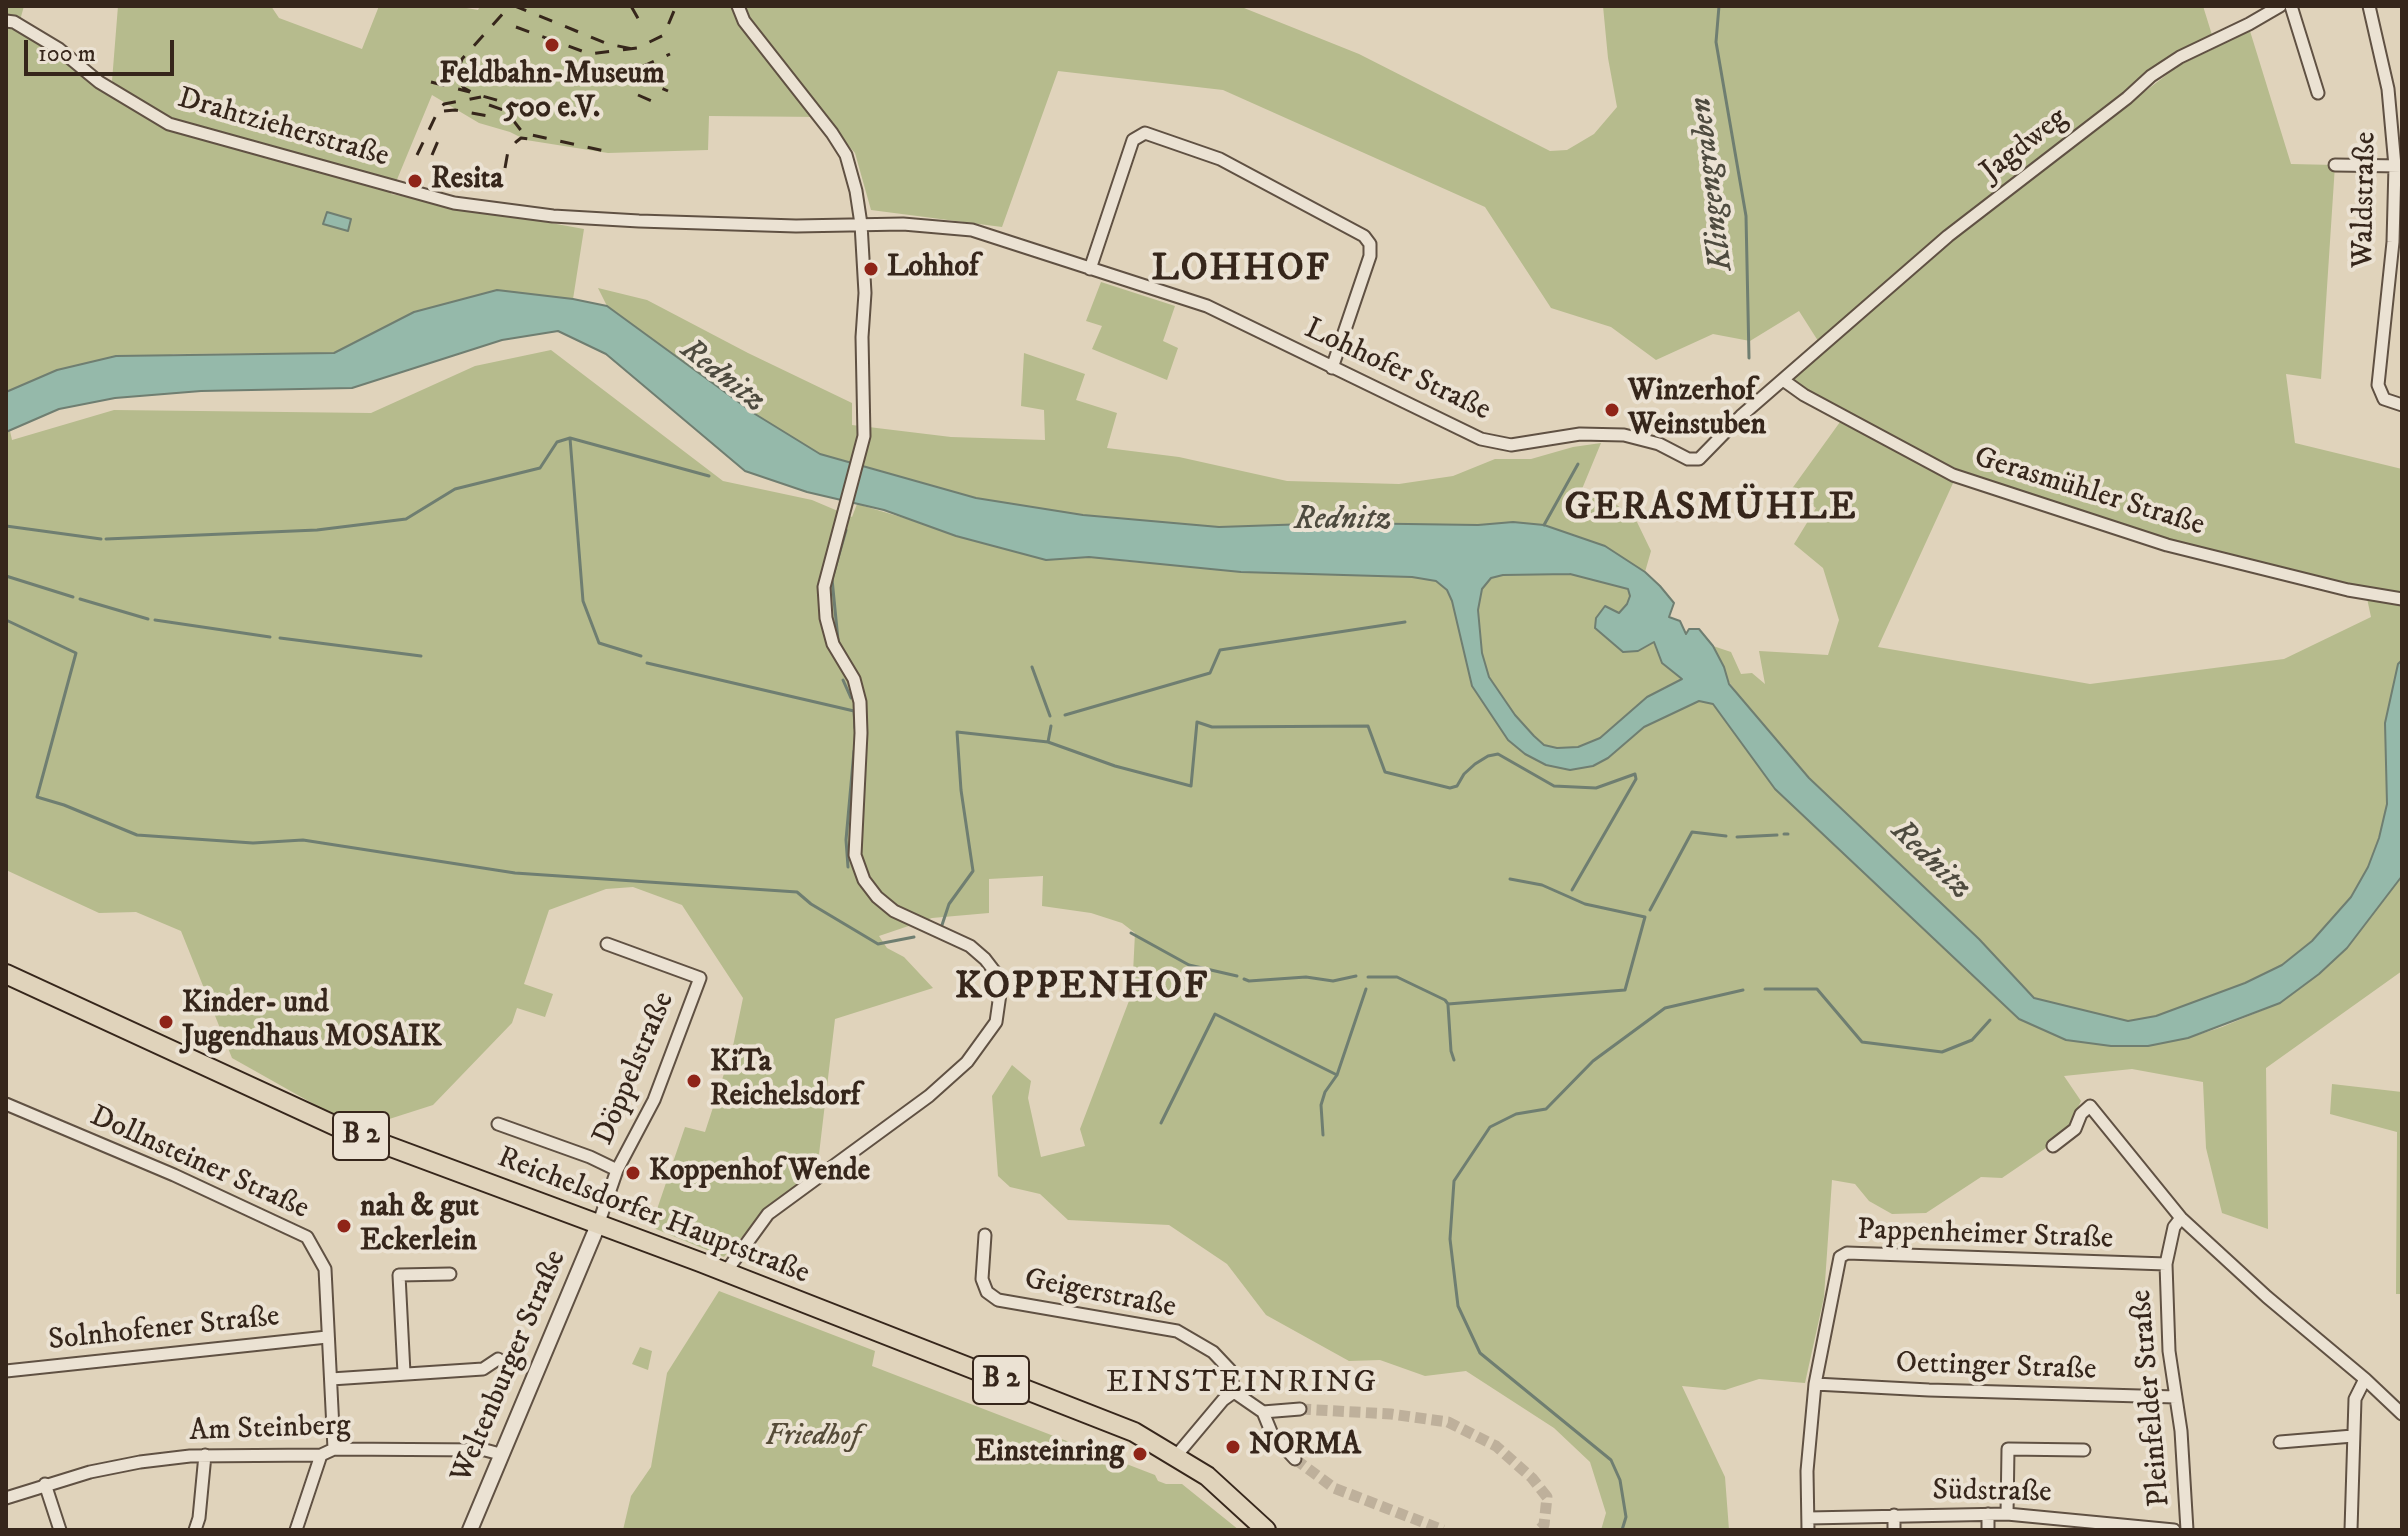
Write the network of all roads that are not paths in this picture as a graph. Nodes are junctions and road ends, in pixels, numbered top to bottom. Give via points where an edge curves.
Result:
1 (738, 6) edge
2 (2280, 6) edge
3 (2291, 6) edge
4 (2369, 6) edge
5 (6, 21) edge
6 (2318, 93) dead end
7 (2335, 165) dead end
8 (2398, 166) edge
9 (861, 224) junction
10 (1090, 269) junction
11 (1332, 368) junction
12 (1783, 380) junction
13 (2402, 405) edge
14 (1688, 459) joint
15 (2402, 599) edge
16 (607, 944) dead end
17 (6, 974) edge
18 (6, 1104) edge
19 (498, 1124) dead end
20 (2053, 1146) dead end
21 (617, 1170) junction
22 (2181, 1218) junction
23 (598, 1225) junction
24 (985, 1235) dead end
25 (2166, 1264) junction
26 (725, 1273) junction
27 (450, 1274) dead end
28 (327, 1337) junction
29 (498, 1359) dead end
30 (6, 1371) edge
31 (404, 1373) junction
32 (331, 1379) junction
33 (2365, 1379) junction
34 (1815, 1384) junction
35 (1234, 1392) junction
36 (2176, 1397) junction
37 (1300, 1409) tunnel mouth
38 (1263, 1412) junction
39 (2402, 1414) edge
40 (2353, 1436) junction
41 (2280, 1442) dead end
42 (334, 1449) junction
43 (2084, 1450) dead end
44 (500, 1454) junction
45 (205, 1455) junction
46 (321, 1455) junction
47 (1176, 1456) junction
48 (1295, 1459) tunnel mouth
49 (45, 1484) junction
50 (6, 1498) edge
51 (1988, 1514) junction
52 (2007, 1514) junction
53 (1894, 1515) junction
54 (1808, 1524) edge
55 (60, 1530) edge
56 (195, 1530) edge
57 (296, 1530) edge
58 (470, 1530) edge
59 (1266, 1530) edge
60 (1894, 1530) edge
61 (1988, 1530) edge
62 (2174, 1530) edge
63 (2187, 1530) edge
64 (2351, 1530) edge

1 - 9 street via 846,155
2 - 12 street, Jagdweg via 2151,76 1958,228
3 - 6 street
4 - 8 street, Waldstraße
5 - 9 street, Drahtzieherstraße via 59,49 99,82 169,124 454,203 639,221
7 - 8 street
8 - 13 street, Waldstraße via 2378,379 2381,396
9 - 10 street, Lohhofer Straße via 972,230
9 - 26 street via 863,445 824,587 833,644 854,679 860,702 855,855 877,897 894,911 970,946 995,972 1000,994 996,1022 967,1062 768,1214
10 - 11 street, Lohhofer Straße via 1207,306
10 - 11 street via 1133,140 1145,133 1220,159 1364,236 1370,244
11 - 14 street, Lohhofer Straße via 1494,443 1624,435
12 - 14 street, Jagdweg via 1699,459
12 - 15 street, Gerasmühler Straße via 1953,475 2167,545
16 - 21 street, Döppelstraße via 700,978 654,1100
17 - 23 main road, Reichelsdorfer Hauptstraße / B 2 via 330,1124
18 - 28 street, Dollnsteiner Straße via 307,1237 325,1269
19 - 21 street
20 - 22 street via 2075,1129 2090,1106
21 - 23 street, Döppelstraße
22 - 25 street, Pleinfelder Straße
22 - 33 street
23 - 26 main road, Reichelsdorfer Hauptstraße / B 2
23 - 44 street, Weltenburger Straße
24 - 35 street, Geigerstraße via 982,1279 998,1300 1177,1331 1213,1352 1230,1370
25 - 34 street, Pappenheimer Straße via 1847,1253 1837,1262
25 - 36 street, Pleinfelder Straße
26 - 47 main road, Reichelsdorfer Hauptstraße / B 2 via 1122,1427
27 - 31 street via 399,1275
28 - 30 street, Solnhofener Straße
28 - 32 street, Dollnsteiner Straße
29 - 31 street via 483,1369
31 - 32 street
32 - 42 street, Dollnsteiner Straße
33 - 39 street
33 - 40 street via 2355,1399
34 - 36 street, Oettinger Straße
34 - 54 street, Pappenheimer Straße
35 - 38 street
35 - 47 street
36 - 63 street, Pleinfelder Straße
37 - 38 street
38 - 48 street via 1272,1434
40 - 41 street
40 - 64 street
42 - 44 street, Am Steinberg
42 - 46 street, Am Steinberg
43 - 52 street via 2008,1449
44 - 58 street, Weltenburger Straße
45 - 46 street, Am Steinberg
45 - 49 street, Am Steinberg via 140,1462
45 - 56 street
46 - 57 street
47 - 59 main road, Reichelsdorfer Hauptstraße / B 2 via 1216,1483
49 - 50 street, Am Steinberg
49 - 55 street
51 - 52 street, Südstraße
51 - 53 street, Südstraße
51 - 61 street
52 - 62 street, Südstraße
53 - 54 street, Südstraße
53 - 60 street

